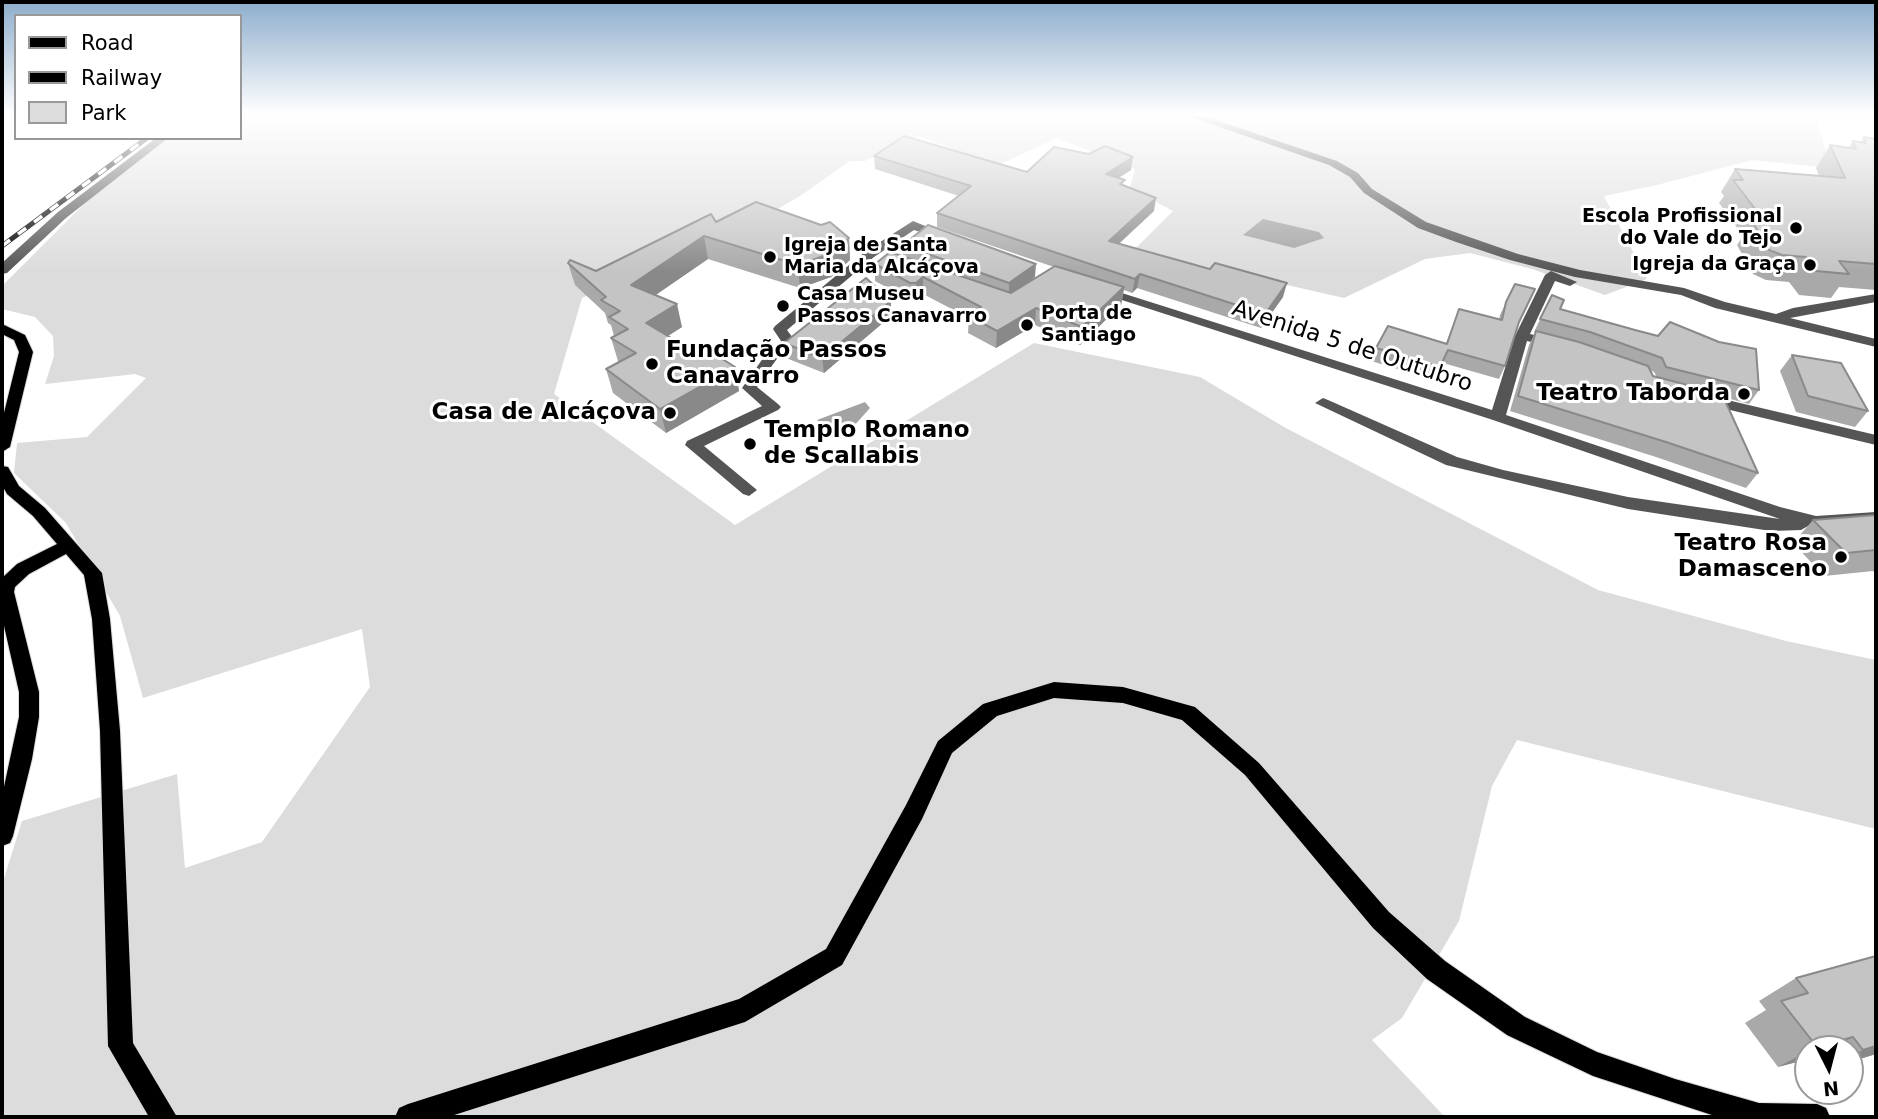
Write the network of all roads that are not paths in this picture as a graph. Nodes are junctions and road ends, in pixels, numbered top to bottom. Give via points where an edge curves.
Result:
1 (125, 167) edge
2 (1340, 167) edge
3 (963, 244) edge
4 (2, 270) edge
5 (1650, 286) junction
6 (1091, 288) edge
7 (1876, 298) edge
8 (1779, 318) junction
9 (2, 328) edge
10 (1522, 336) junction
11 (1876, 343) edge
12 (1566, 348) edge
13 (1692, 397) edge
14 (1323, 403) dead end
15 (1498, 417) junction
16 (1876, 440) edge
17 (2, 447) edge
18 (2, 471) edge
19 (749, 490) dead end
20 (1876, 518) edge
21 (1816, 522) junction
22 (69, 545) junction
23 (4, 588) edge
24 (2, 836) edge
25 (164, 1117) edge
26 (408, 1117) edge
27 (1760, 1117) edge
28 (1817, 1117) edge

1 - 4 street via 62,215
2 - 5 street via 1422,225 1567,271
3 - 19 street via 913,225 780,329 789,342 776,350 749,388 773,407 692,445
5 - 8 street
5 - 10 street via 1598,289 1552,275
6 - 15 street, Avenida 5 de Outubro
7 - 8 street
8 - 11 street
9 - 17 main road via 20,338 26,352
10 - 12 street
10 - 15 street
13 - 16 street
14 - 21 street via 1452,461 1556,488 1771,525
15 - 21 street, Avenida 5 de Outubro
18 - 22 main road via 13,490
20 - 21 street
22 - 23 main road via 23,569
22 - 25 main road via 93,573 101,619 110,732 121,1046
23 - 24 main road via 29,692 29,717
26 - 27 main road via 745,1010 834,957 945,747 990,710 1054,690 1123,695 1188,713 1252,768 1381,920 1436,970 1516,1026 1593,1063
27 - 28 main road

